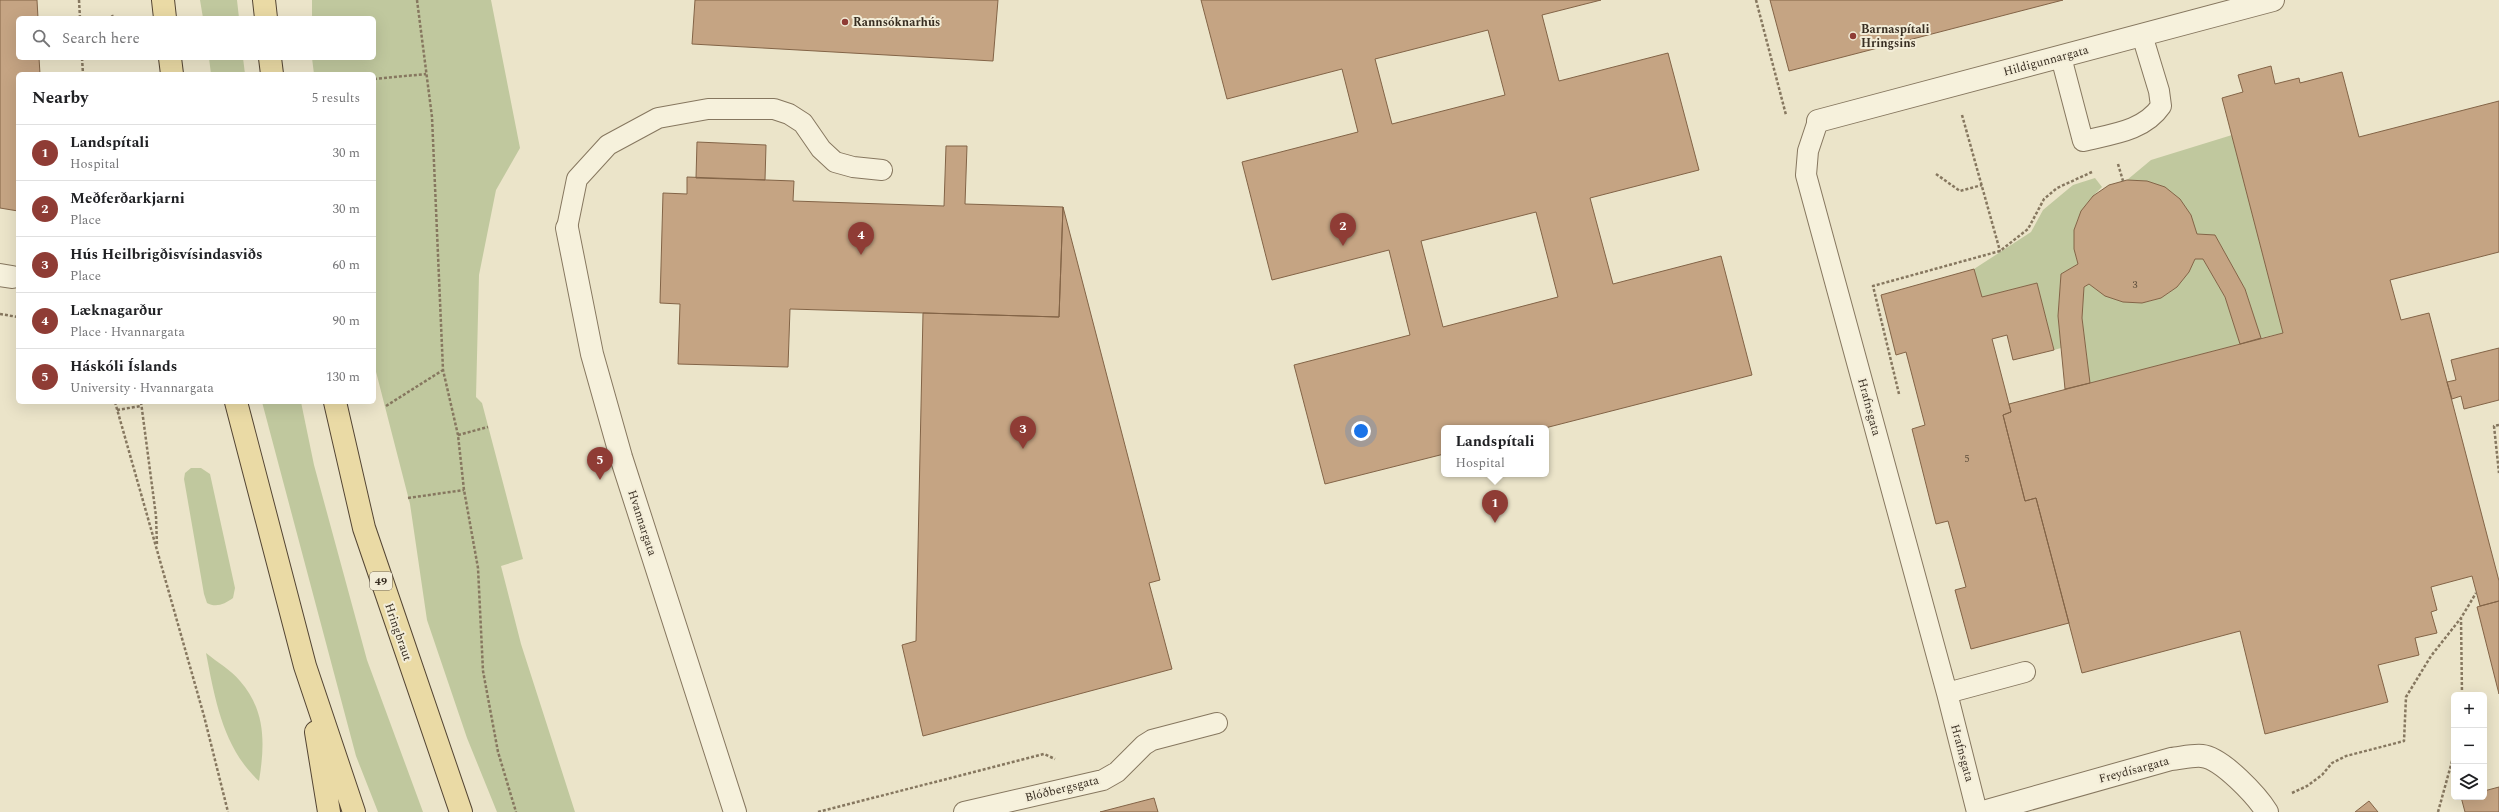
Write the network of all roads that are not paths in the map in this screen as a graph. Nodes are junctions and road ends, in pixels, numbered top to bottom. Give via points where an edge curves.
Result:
1 (163, 0) edge
2 (264, 0) edge
3 (2273, 0) edge
4 (165, 16) edge
5 (266, 16) edge
6 (2142, 35) junction
7 (2061, 57) junction
8 (170, 60) edge
9 (270, 60) edge
10 (172, 72) edge
11 (272, 72) edge
12 (1818, 121) joint
13 (882, 170) dead end
14 (567, 228) joint
15 (237, 404) edge
16 (335, 404) edge
17 (305, 666) junction
18 (2025, 672) dead end
19 (1947, 693) junction
20 (1217, 723) dead end
21 (444, 755) junction
22 (2263, 806) edge
23 (329, 812) edge
24 (354, 812) edge
25 (461, 812) edge
26 (467, 812) edge
27 (735, 812) edge
28 (964, 812) edge
29 (1978, 812) edge
30 (1983, 812) edge

1 - 4 main road
2 - 5 main road
3 - 6 street, Hildigunnargata
6 - 7 street, Hildigunnargata
6 - 7 lane via 2161,106 2154,117 2139,126 2110,134 2084,141
7 - 12 street, Hildigunnargata
8 - 10 main road
9 - 11 main road
12 - 19 lane, Hrafnsgata via 1808,151 1806,175
13 - 14 lane via 835,162 821,149 803,123 789,114 774,109 708,109 658,118 608,145 578,179
14 - 27 street, Hvannargata via 592,354 621,457
15 - 17 main road
16 - 21 main road, Hringbraut / 49 via 364,528 406,654
17 - 23 main road
17 - 24 main road
18 - 19 lane
19 - 29 lane, Hrafnsgata
20 - 28 lane, Blóðbergsgata via 1152,740 1117,772 1103,780
21 - 25 main road, Hringbraut / 49
21 - 26 main road
22 - 30 street, Freydísargata via 2231,771 2203,756 2171,759

